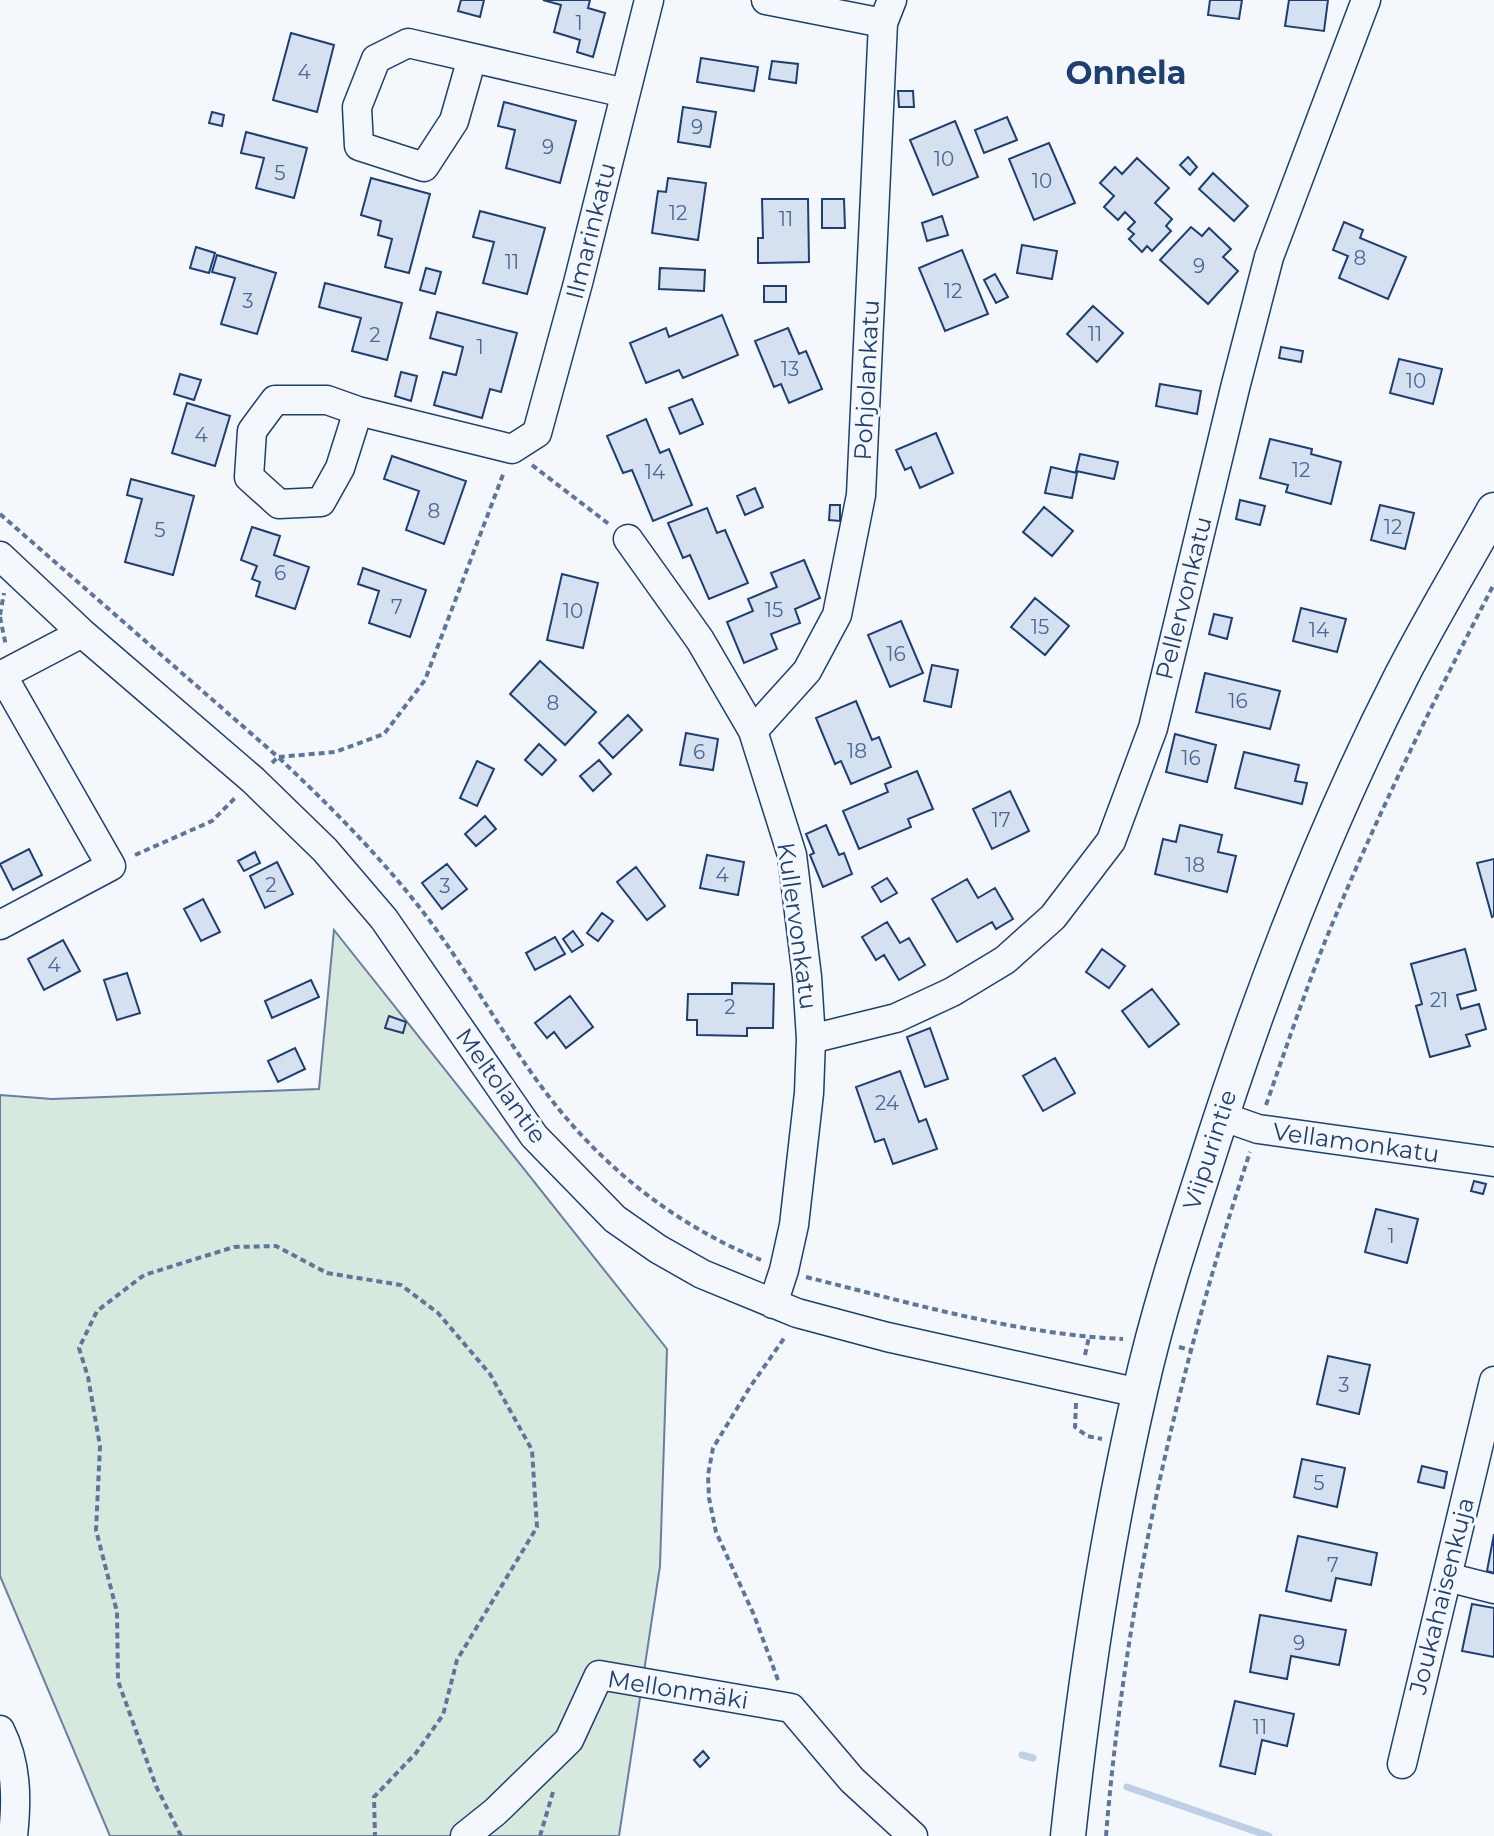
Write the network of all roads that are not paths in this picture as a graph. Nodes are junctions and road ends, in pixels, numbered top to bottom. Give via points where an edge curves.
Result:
1 (649, 0) edge
2 (766, 0) edge
3 (1366, 0) edge
4 (887, 11) edge
5 (472, 58) junction
6 (625, 93) junction
7 (358, 411) dead end
8 (1494, 510) edge
9 (628, 539) road end
10 (0, 556) edge
11 (82, 633) junction
12 (1, 676) edge
13 (753, 731) junction
14 (0, 925) edge
15 (811, 1039) junction
16 (1221, 1116) junction
17 (1494, 1162) edge
18 (785, 1308) junction
19 (1494, 1381) edge
20 (1139, 1393) junction
21 (1447, 1577) junction
22 (1494, 1589) edge
23 (0, 1730) edge
24 (1402, 1764) dead end
25 (13, 1836) edge
26 (465, 1836) edge
27 (913, 1836) edge
28 (1068, 1836) edge

1 - 6 street, Ilmarinkatu
2 - 4 street
3 - 15 street, Pellervonkatu via 1269,257 1153,728 1111,841 1053,917 1005,960 896,1018
4 - 13 street, Pohjolankatu via 861,495 837,615 807,671
5 - 5 street via 408,43 376,59 357,107 359,146 424,167 454,121
5 - 6 street
6 - 7 street, Ilmarinkatu via 537,433 512,449
8 - 16 main road, Viipurintie via 1402,675 1353,777 1264,989
9 - 13 street, Kullervonkatu via 700,640
10 - 11 street, Meltolantie
11 - 12 street
11 - 18 street, Meltolantie via 253,780 325,850 384,919 534,1136 615,1219 702,1274
12 - 14 street via 111,866
13 - 15 street, Kullervonkatu via 792,855
15 - 18 street, Kullervonkatu via 794,1225 796,1274
16 - 17 street, Vellamonkatu via 1258,1129
16 - 20 main road, Viipurintie
18 - 20 street, Meltolantie via 959,1354
19 - 21 street, Joukahaisenkuja
20 - 28 main road, Viipurintie via 1101,1579
21 - 22 street
21 - 24 street, Joukahaisenkuja
23 - 25 street via 10,1749 17,1801
26 - 27 street, Mellonmäki via 569,1740 599,1675 791,1708 852,1780

